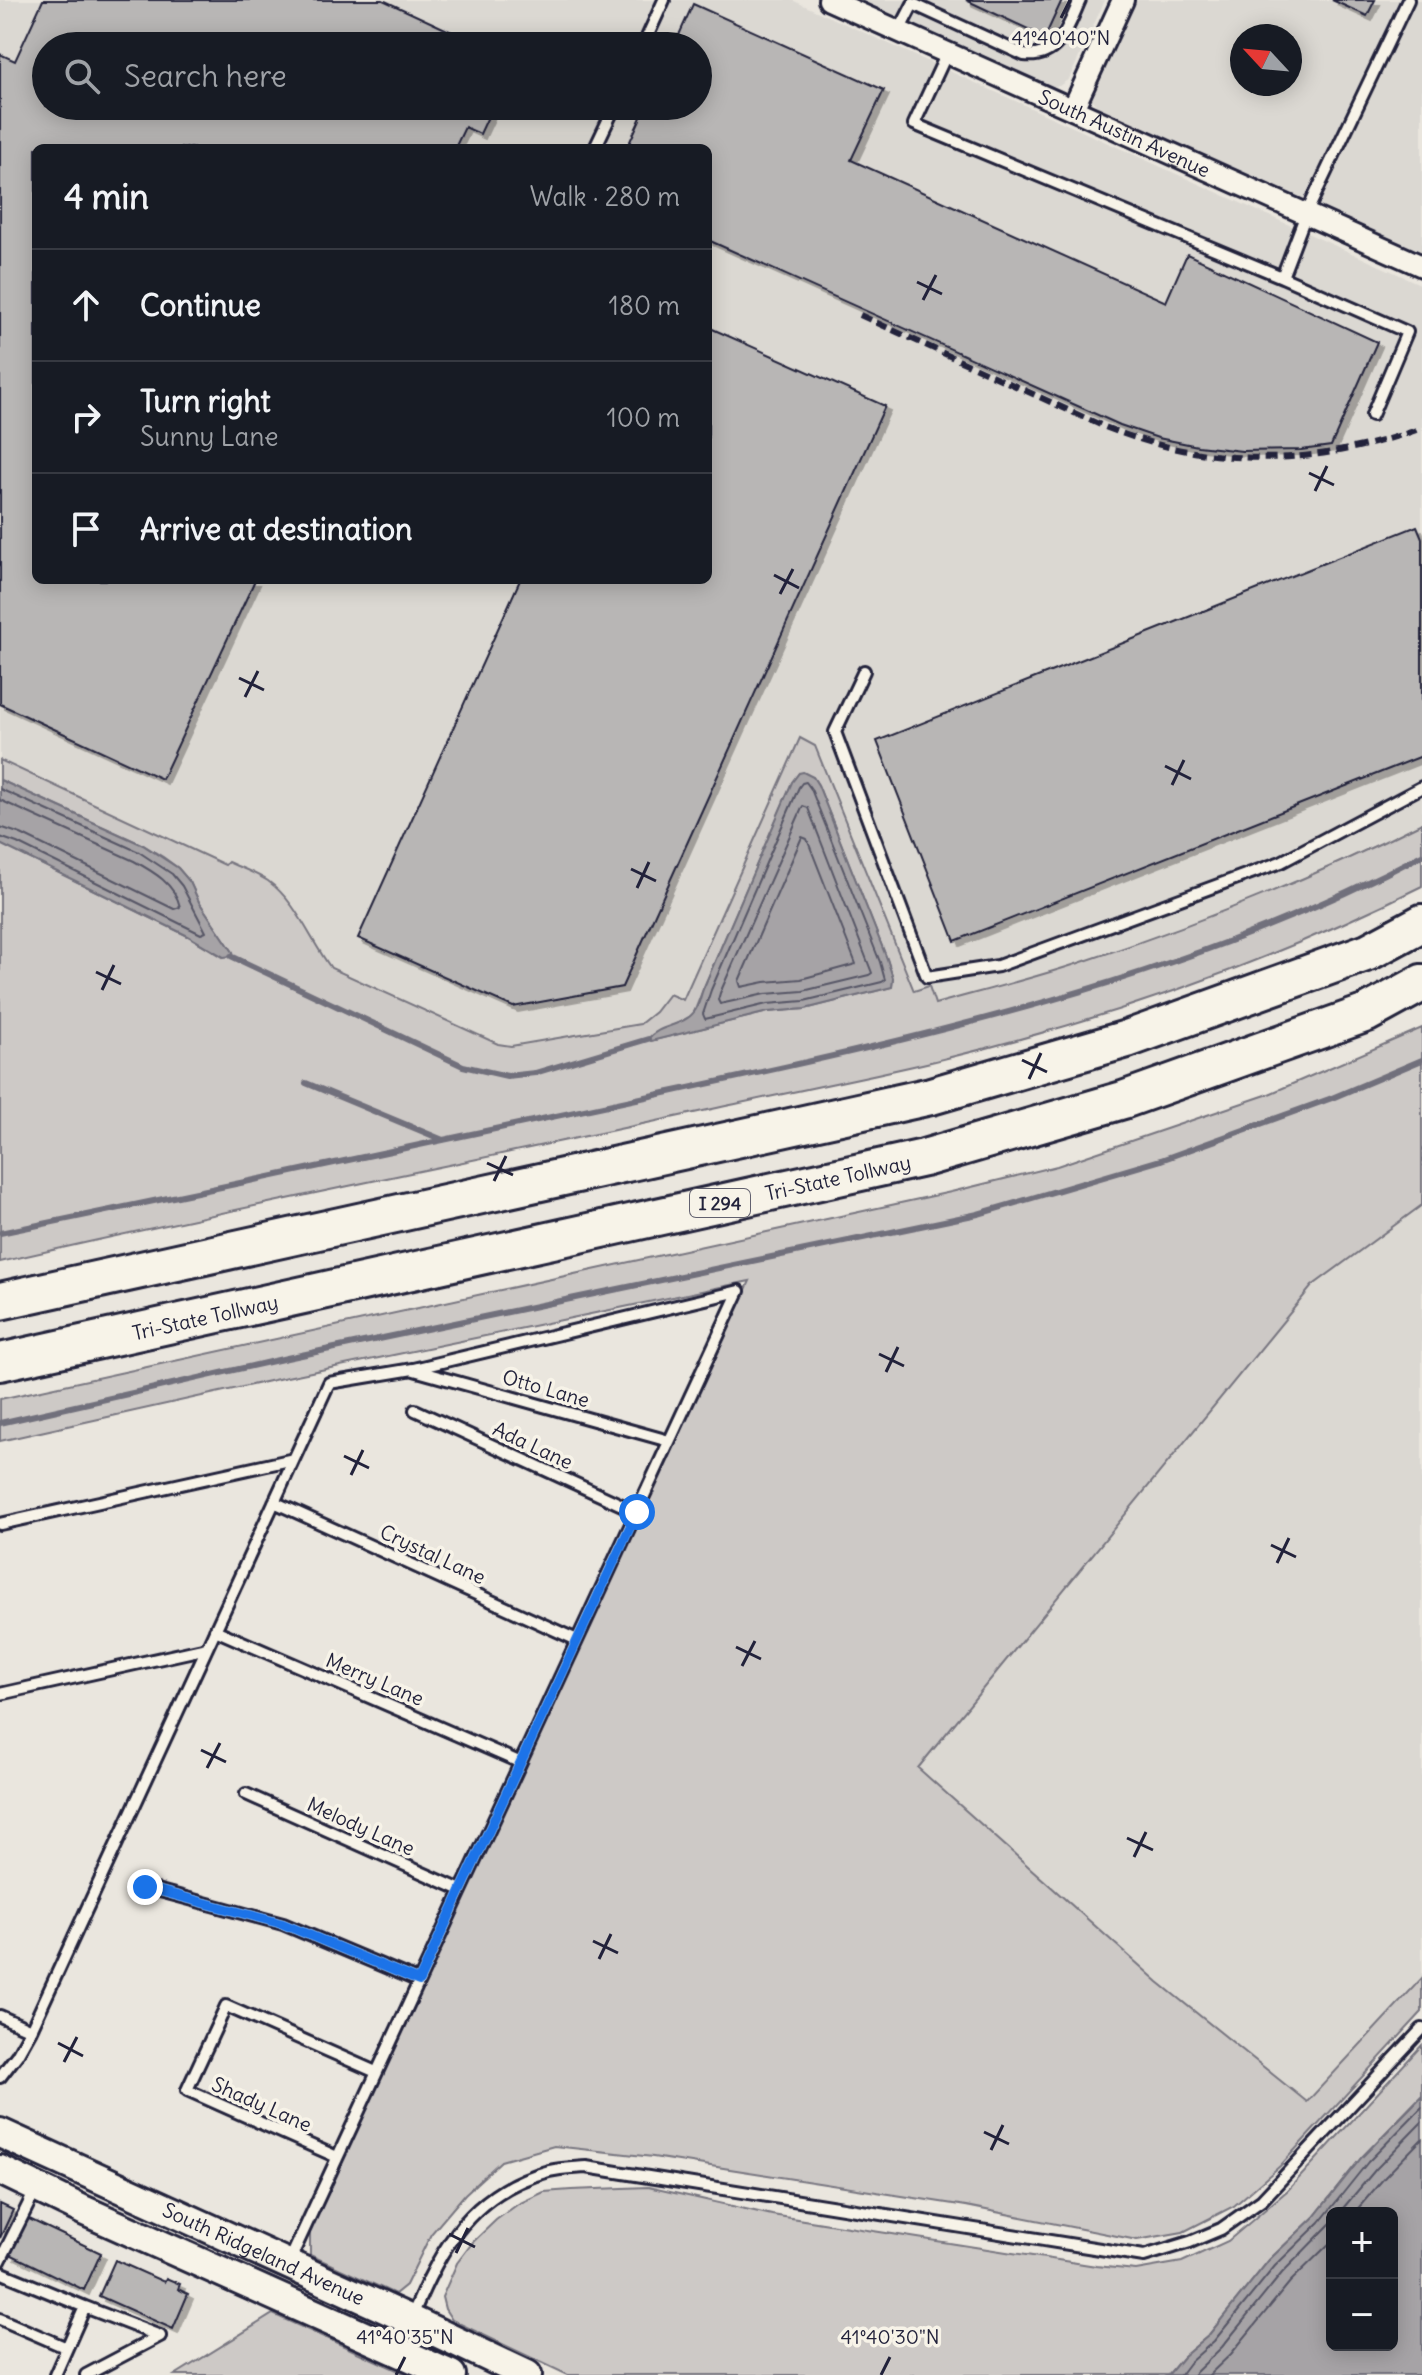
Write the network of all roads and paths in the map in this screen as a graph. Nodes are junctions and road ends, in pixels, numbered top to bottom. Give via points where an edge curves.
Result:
1 (664, 0) edge
2 (829, 0) edge
3 (1080, 0) edge
4 (1123, 0) edge
5 (1408, 0) edge
6 (899, 31) junction
7 (649, 32) edge
8 (947, 53) junction
9 (1073, 109) junction
10 (608, 120) edge
11 (597, 144) edge
12 (1306, 214) junction
13 (1422, 266) edge
14 (1282, 277) junction
15 (1372, 415) dead end
16 (864, 671) dead end
17 (1422, 787) edge
18 (1422, 923) edge
19 (1422, 983) edge
20 (0, 1301) edge
21 (0, 1362) edge
22 (413, 1369) junction
23 (415, 1410) dead end
24 (669, 1441) junction
25 (294, 1459) junction
26 (274, 1502) junction
27 (637, 1512) junction
28 (0, 1524) edge
29 (215, 1630) junction
30 (577, 1640) junction
31 (207, 1648) junction
32 (0, 1694) edge
33 (519, 1762) junction
34 (246, 1794) dead end
35 (145, 1887) dead end
36 (461, 1890) junction
37 (419, 1981) junction
38 (0, 2016) edge
39 (1422, 2029) edge
40 (31, 2030) junction
41 (376, 2072) junction
42 (0, 2077) edge
43 (0, 2133) edge
44 (337, 2157) junction
45 (0, 2170) edge
46 (37, 2187) junction
47 (0, 2261) edge
48 (288, 2264) junction
49 (0, 2272) edge
50 (85, 2307) junction
51 (0, 2319) edge
52 (411, 2320) junction
53 (67, 2348) junction
54 (397, 2351) junction
55 (55, 2375) edge
56 (86, 2375) edge
57 (451, 2375) edge
58 (527, 2375) edge

1 - 7 lane
2 - 6 street, South Austin Avenue
3 - 6 lane via 1066,33 1046,54 1035,57 913,4
4 - 9 street
5 - 12 lane
6 - 8 street, South Austin Avenue
8 - 9 street, South Austin Avenue
8 - 14 lane via 914,124
9 - 12 street, South Austin Avenue
10 - 11 lane
12 - 13 street, South Austin Avenue
12 - 14 lane
14 - 15 lane via 1407,332
16 - 17 lane via 835,732 927,977 998,966 1281,862
18 - 20 highway via 1368,952 1127,1039 931,1096
19 - 21 highway, Tri-State Tollway / I 294 via 1367,1013 1137,1095 924,1158
22 - 24 lane, Otto Lane
22 - 24 lane via 739,1291
22 - 25 lane via 329,1383
23 - 27 lane, Ada Lane
24 - 27 lane
25 - 26 lane
25 - 28 lane
26 - 29 lane
26 - 30 lane, Crystal Lane
27 - 30 lane
29 - 31 lane
29 - 33 lane, Merry Lane
30 - 33 lane
31 - 32 lane
31 - 40 lane
33 - 36 lane
34 - 36 lane, Melody Lane
35 - 37 lane via 283,1924
36 - 37 lane
37 - 41 lane
38 - 40 lane
39 - 52 lane via 1262,2200 1221,2229 1144,2256 586,2167 550,2170 505,2188 469,2215 442,2250
40 - 42 lane
41 - 44 lane
41 - 44 lane, Shady Lane via 226,2006 187,2090
43 - 48 main road, South Ridgeland Avenue
44 - 48 lane
45 - 46 main road, South Ridgeland Avenue
46 - 47 lane
46 - 54 main road, South Ridgeland Avenue
48 - 52 main road, South Ridgeland Avenue
49 - 50 lane
50 - 53 lane
50 - 56 lane via 160,2336
51 - 53 lane
52 - 54 lane
52 - 58 main road, South Ridgeland Avenue
53 - 55 lane
54 - 57 main road, South Ridgeland Avenue

